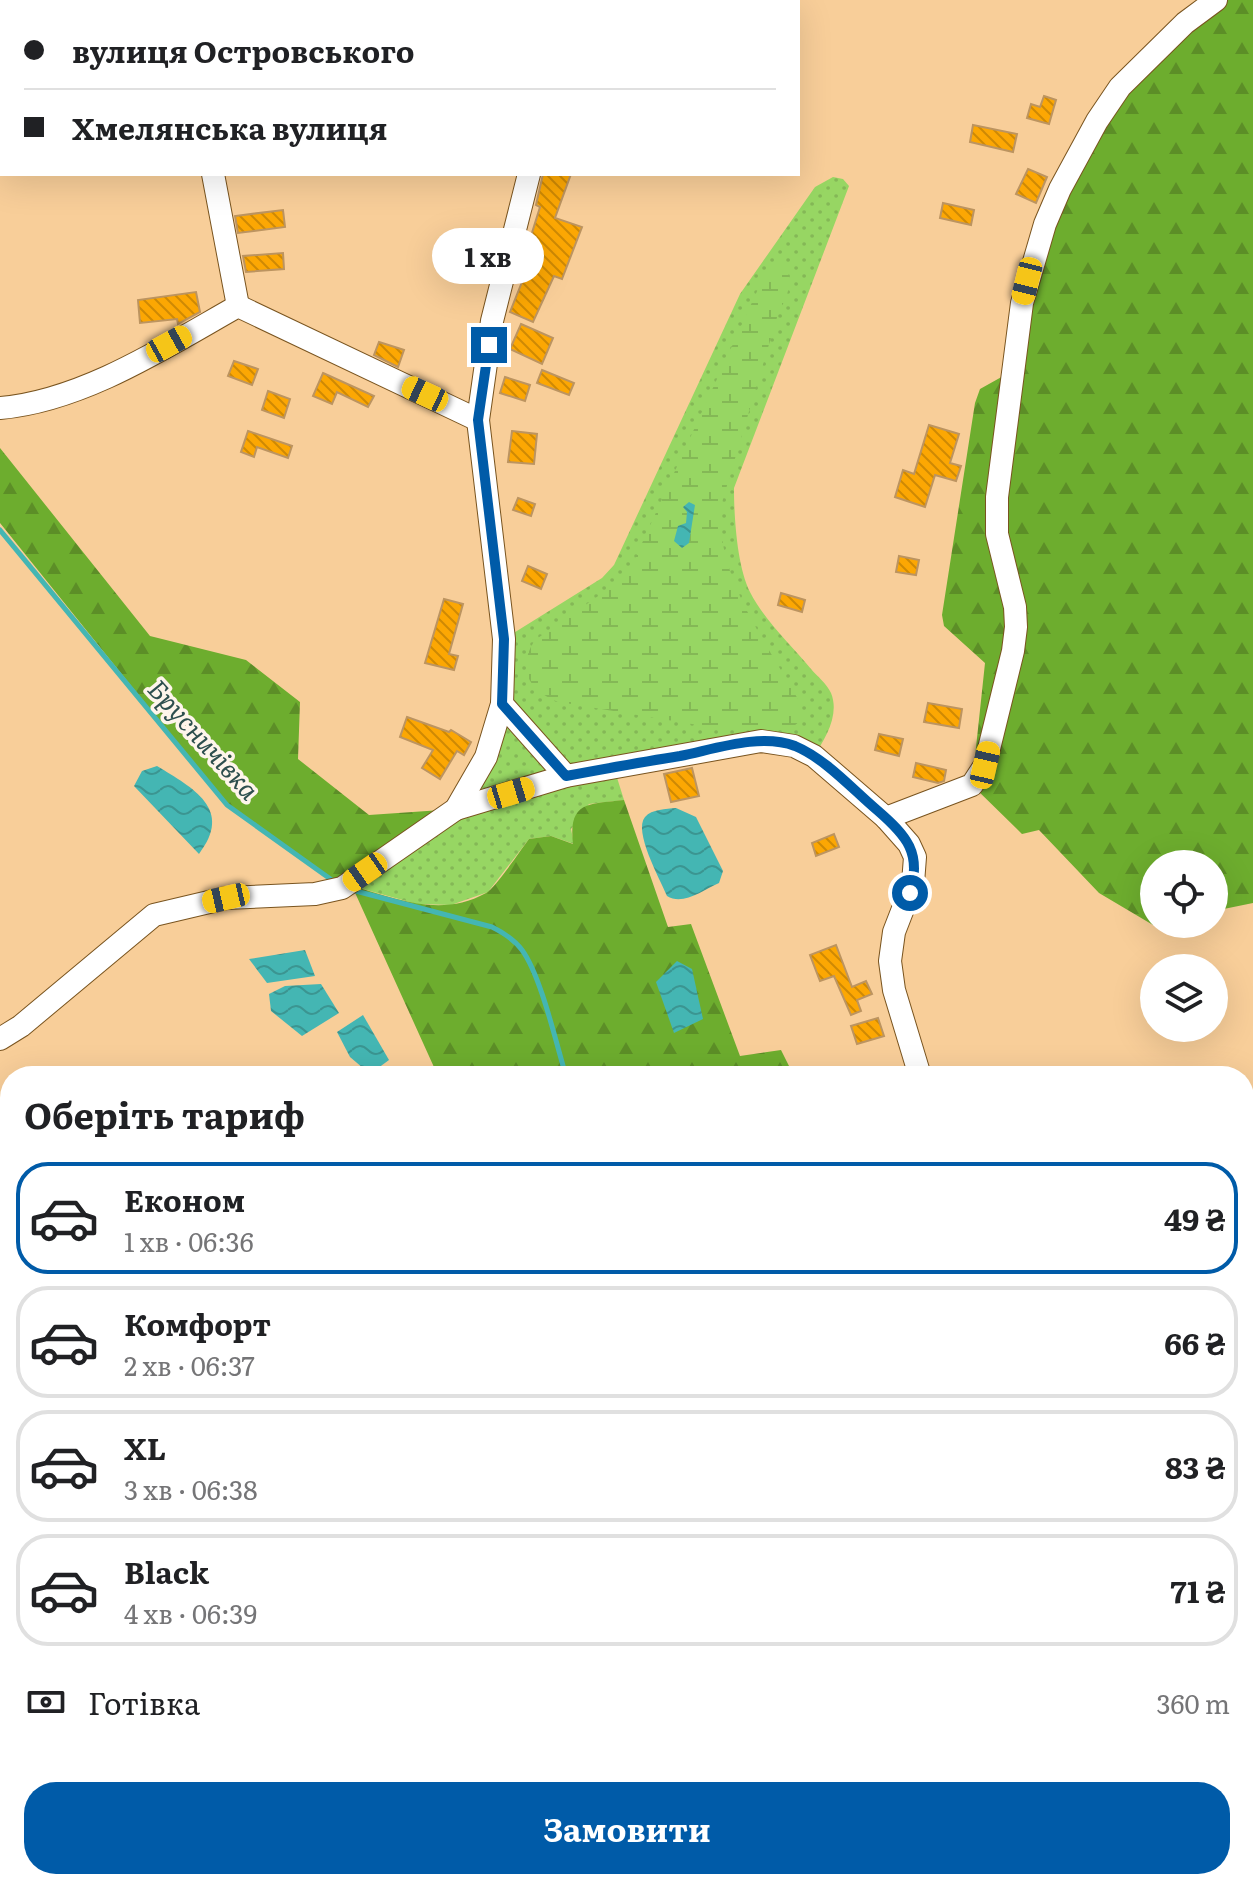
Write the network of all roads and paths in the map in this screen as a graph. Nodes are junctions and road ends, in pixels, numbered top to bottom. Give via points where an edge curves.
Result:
1 (1216, 0) edge
2 (213, 176) edge
3 (528, 176) edge
4 (238, 306) junction
5 (0, 408) edge
6 (478, 420) junction
7 (502, 704) junction
8 (566, 776) junction
9 (456, 809) junction
10 (886, 818) junction
11 (0, 1039) edge
12 (917, 1066) edge

1 - 10 street via 1120,87 1045,224 1022,303 997,497 997,534 1016,627 985,765 972,785
2 - 4 street
3 - 6 street via 492,321
4 - 5 street via 77,388 44,402
4 - 6 street
6 - 7 street via 504,639
7 - 8 street
7 - 9 street via 486,757
8 - 9 street
8 - 10 street via 777,742 814,756
9 - 11 street via 342,888 226,898 154,915
10 - 12 street via 915,857 913,883 894,932 890,961

